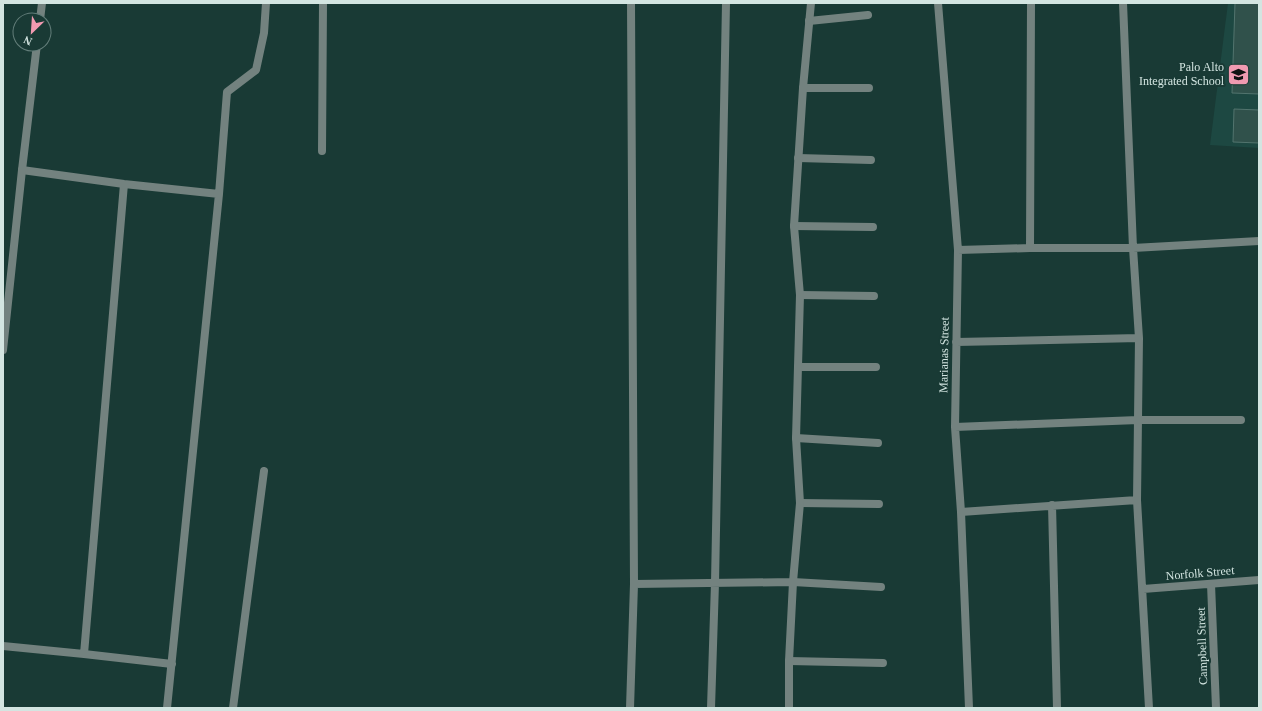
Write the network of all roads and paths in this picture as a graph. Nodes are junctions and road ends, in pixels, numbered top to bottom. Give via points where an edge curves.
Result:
1 (266, 3) edge
2 (323, 3) edge
3 (631, 3) edge
4 (726, 3) edge
5 (811, 3) edge
6 (938, 3) edge
7 (1031, 3) edge
8 (1123, 3) edge
9 (868, 15) dead end
10 (809, 21) junction
11 (36, 52) edge
12 (803, 88) junction
13 (869, 88) dead end
14 (322, 151) dead end
15 (798, 158) junction
16 (871, 160) dead end
17 (22, 170) junction
18 (124, 184) junction
19 (219, 194) junction
20 (794, 226) junction
21 (873, 227) dead end
22 (1259, 241) edge
23 (1030, 248) junction
24 (1133, 248) junction
25 (958, 250) junction
26 (800, 295) junction
27 (874, 296) dead end
28 (1139, 338) junction
29 (956, 342) junction
30 (3, 350) edge
31 (798, 367) junction
32 (876, 367) dead end
33 (1138, 420) junction
34 (1241, 420) dead end
35 (955, 427) junction
36 (796, 438) junction
37 (878, 443) dead end
38 (264, 471) dead end
39 (1137, 500) junction
40 (800, 503) junction
41 (879, 504) dead end
42 (1052, 505) junction
43 (961, 512) junction
44 (1259, 580) edge
45 (793, 582) junction
46 (715, 583) junction
47 (634, 584) junction
48 (1211, 584) junction
49 (882, 587) dead end
50 (1143, 589) junction
51 (3, 646) edge
52 (84, 654) junction
53 (789, 661) junction
54 (883, 663) dead end
55 (172, 664) junction
56 (167, 708) edge
57 (233, 708) edge
58 (630, 708) edge
59 (711, 708) edge
60 (789, 708) edge
61 (969, 708) edge
62 (1057, 708) edge
63 (1149, 708) edge
64 (1216, 708) edge

1 - 19 street via 264,33 256,70 227,92
2 - 14 street
3 - 47 street
4 - 46 street
5 - 10 street
6 - 25 street, Marianas Street
7 - 23 street
8 - 24 street
9 - 10 street
10 - 12 street
11 - 17 street
12 - 13 street
12 - 15 street
15 - 16 street
15 - 20 street
17 - 18 street
17 - 30 street
18 - 19 street
18 - 52 street
19 - 55 street
20 - 21 street
20 - 26 street
22 - 24 street
23 - 24 street
23 - 25 street
24 - 28 street
25 - 29 street, Marianas Street
26 - 27 street
26 - 31 street
28 - 29 street
28 - 33 street
29 - 35 street, Marianas Street
31 - 32 street
31 - 36 street
33 - 34 street
33 - 35 street
33 - 39 street
35 - 43 street, Marianas Street
36 - 37 street
36 - 40 street
38 - 57 street
39 - 42 street
39 - 50 street
40 - 41 street
40 - 45 street
42 - 43 street
42 - 62 street
43 - 61 street, Marianas Street
44 - 48 street, Norfolk Street
45 - 46 street
45 - 49 street
45 - 53 street
46 - 47 street
46 - 59 street
47 - 58 street
48 - 50 street, Norfolk Street
48 - 64 street, Campbell Street
50 - 63 street
51 - 52 street
52 - 55 street
53 - 54 street
53 - 60 street
55 - 56 street

